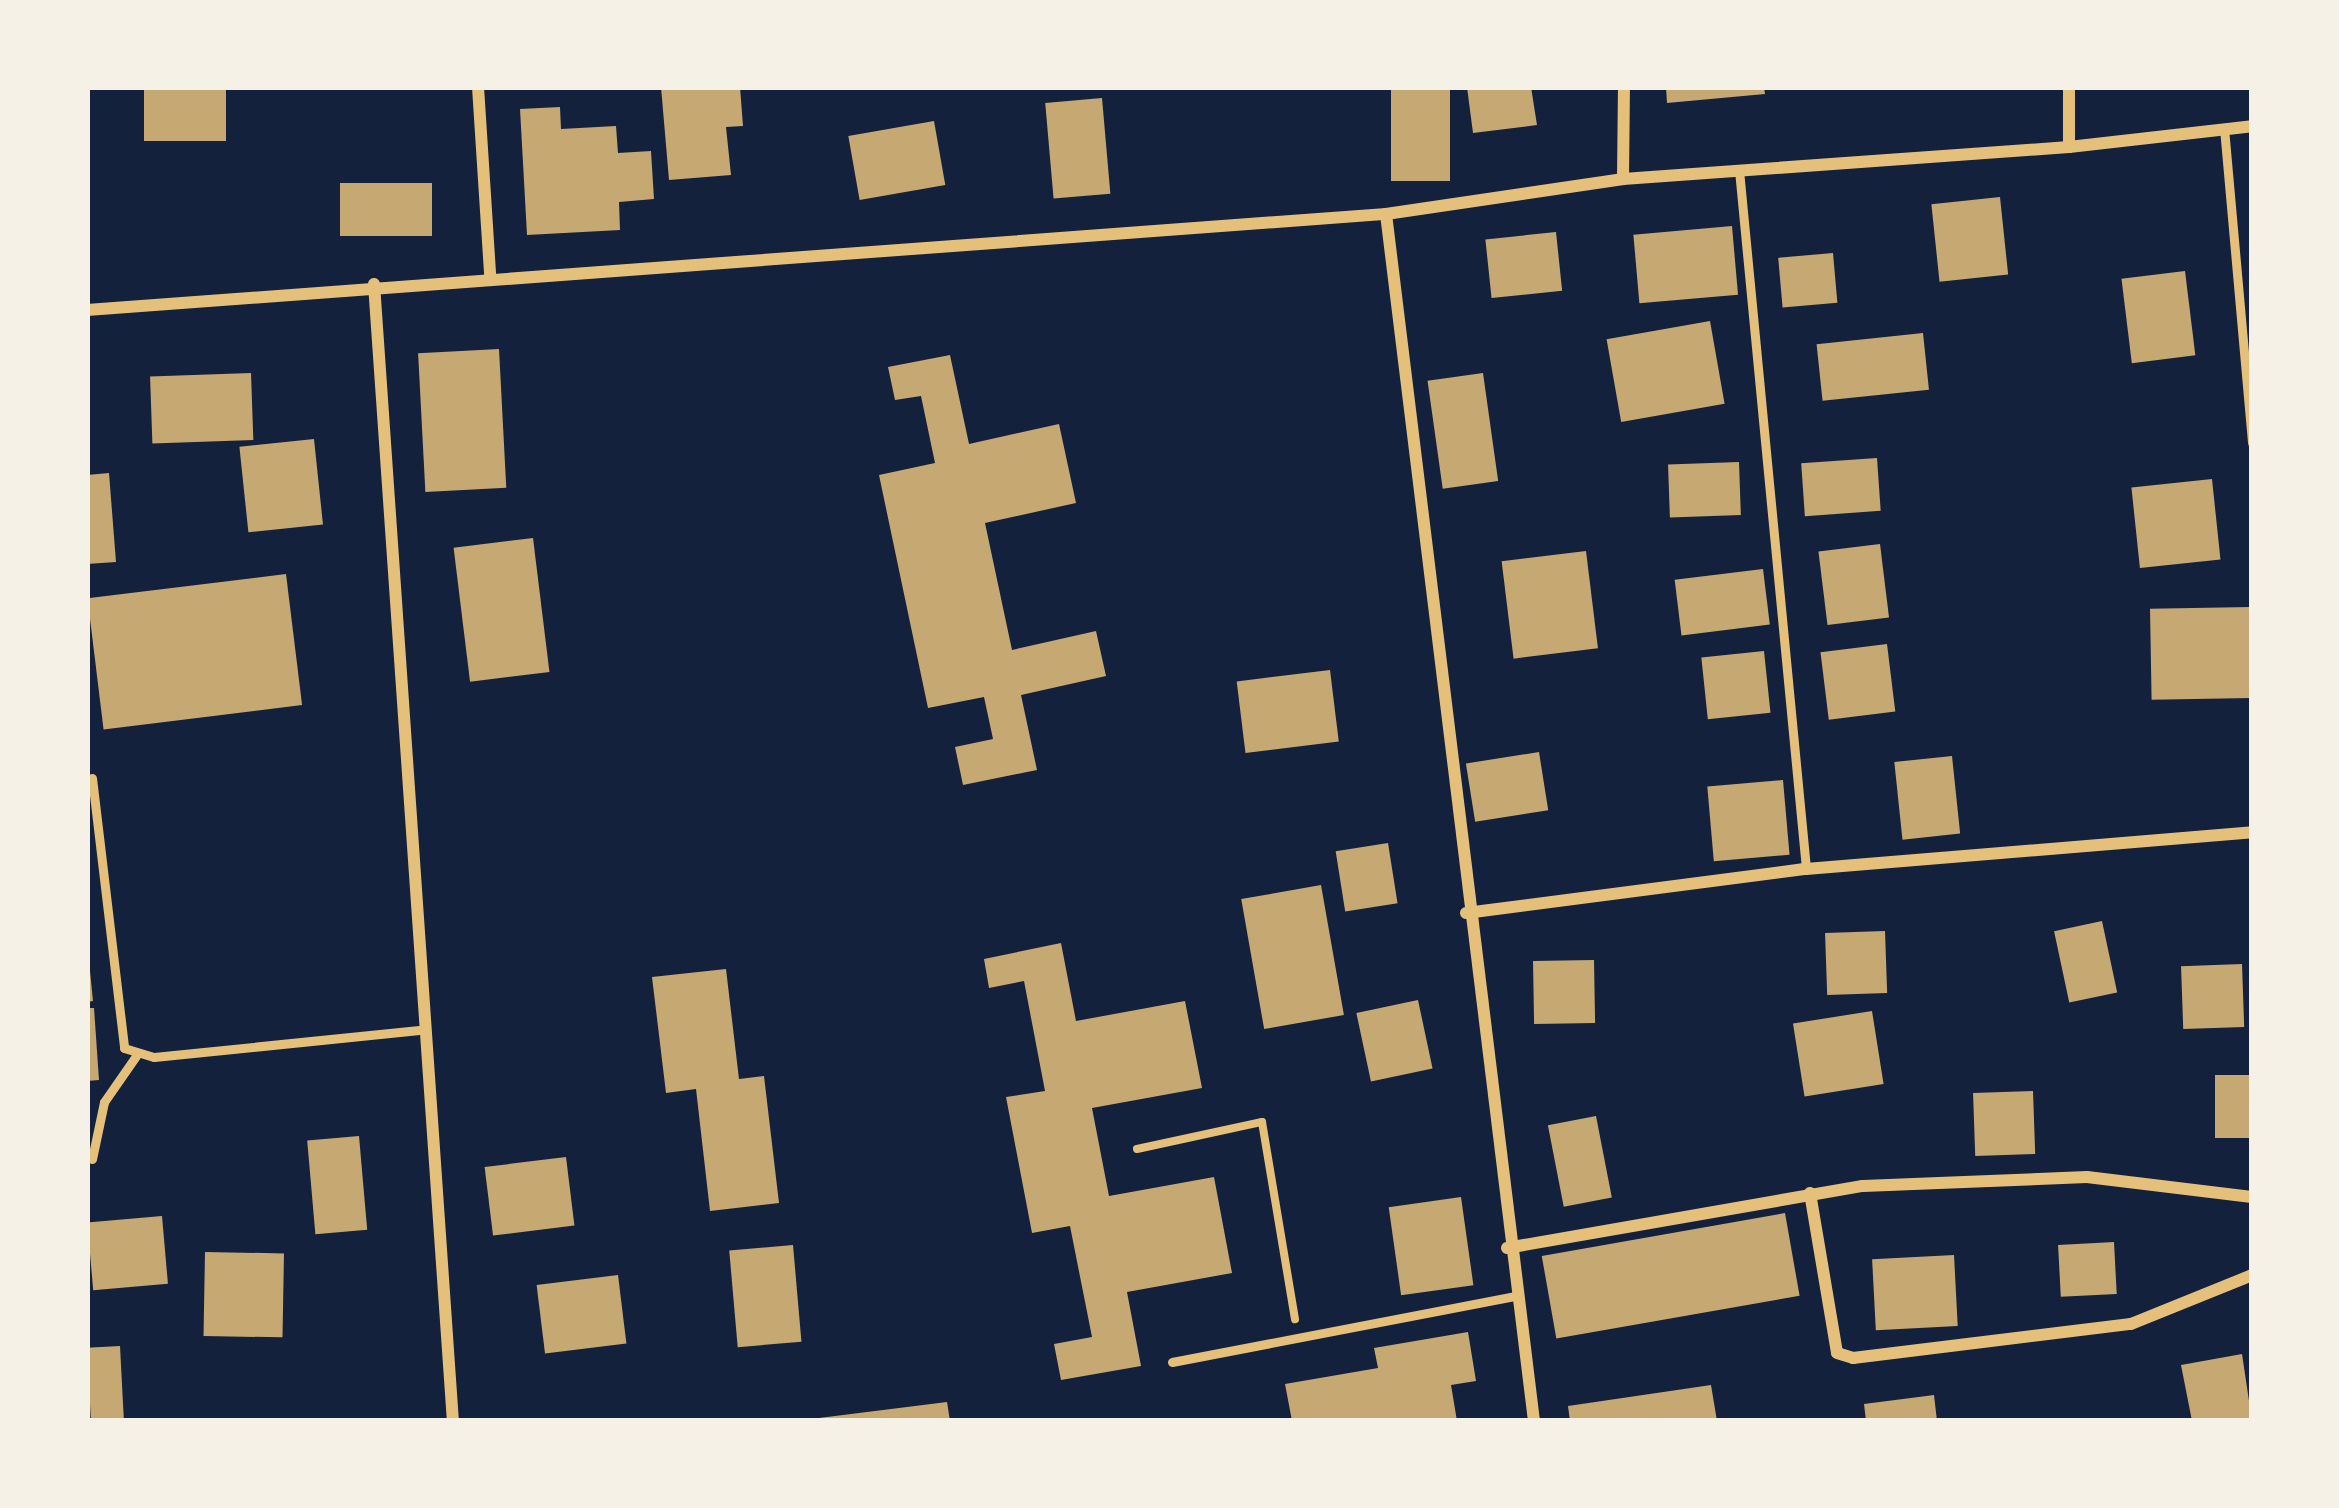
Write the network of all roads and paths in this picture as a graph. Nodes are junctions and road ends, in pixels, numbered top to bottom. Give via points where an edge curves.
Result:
1 (478, 87) edge
2 (1624, 87) edge
3 (2069, 87) edge
4 (2252, 126) edge
5 (2224, 128) junction
6 (2069, 147) junction
7 (1739, 170) junction
8 (1623, 178) junction
9 (1386, 214) junction
10 (490, 275) junction
11 (374, 284) junction
12 (87, 310) edge
13 (2252, 443) edge
14 (92, 778) dead end
15 (2252, 832) edge
16 (1806, 869) junction
17 (1466, 914) junction
18 (422, 1030) junction
19 (136, 1056) junction
20 (1137, 1149) dead end
21 (92, 1160) dead end
22 (1810, 1193) junction
23 (2252, 1197) edge
24 (1507, 1248) junction
25 (2252, 1275) edge
26 (1516, 1296) junction
27 (1299, 1338) junction
28 (1172, 1362) dead end
29 (453, 1421) edge
30 (1534, 1421) edge

1 - 10 street
2 - 8 street
3 - 6 street
4 - 5 street
5 - 6 street
5 - 13 lane
6 - 7 street
7 - 8 street
7 - 16 lane
8 - 9 street
9 - 10 street
9 - 17 street
10 - 11 street
11 - 12 street
11 - 18 street
14 - 19 lane via 124,1048
15 - 16 street
16 - 17 street
17 - 24 street
18 - 19 lane
18 - 29 street
19 - 21 lane via 104,1102
20 - 27 path via 1262,1122
22 - 23 street via 2087,1177
22 - 24 street
22 - 25 street via 1837,1353 1853,1358 2131,1324
24 - 26 street
26 - 27 lane
26 - 30 street
27 - 28 lane

